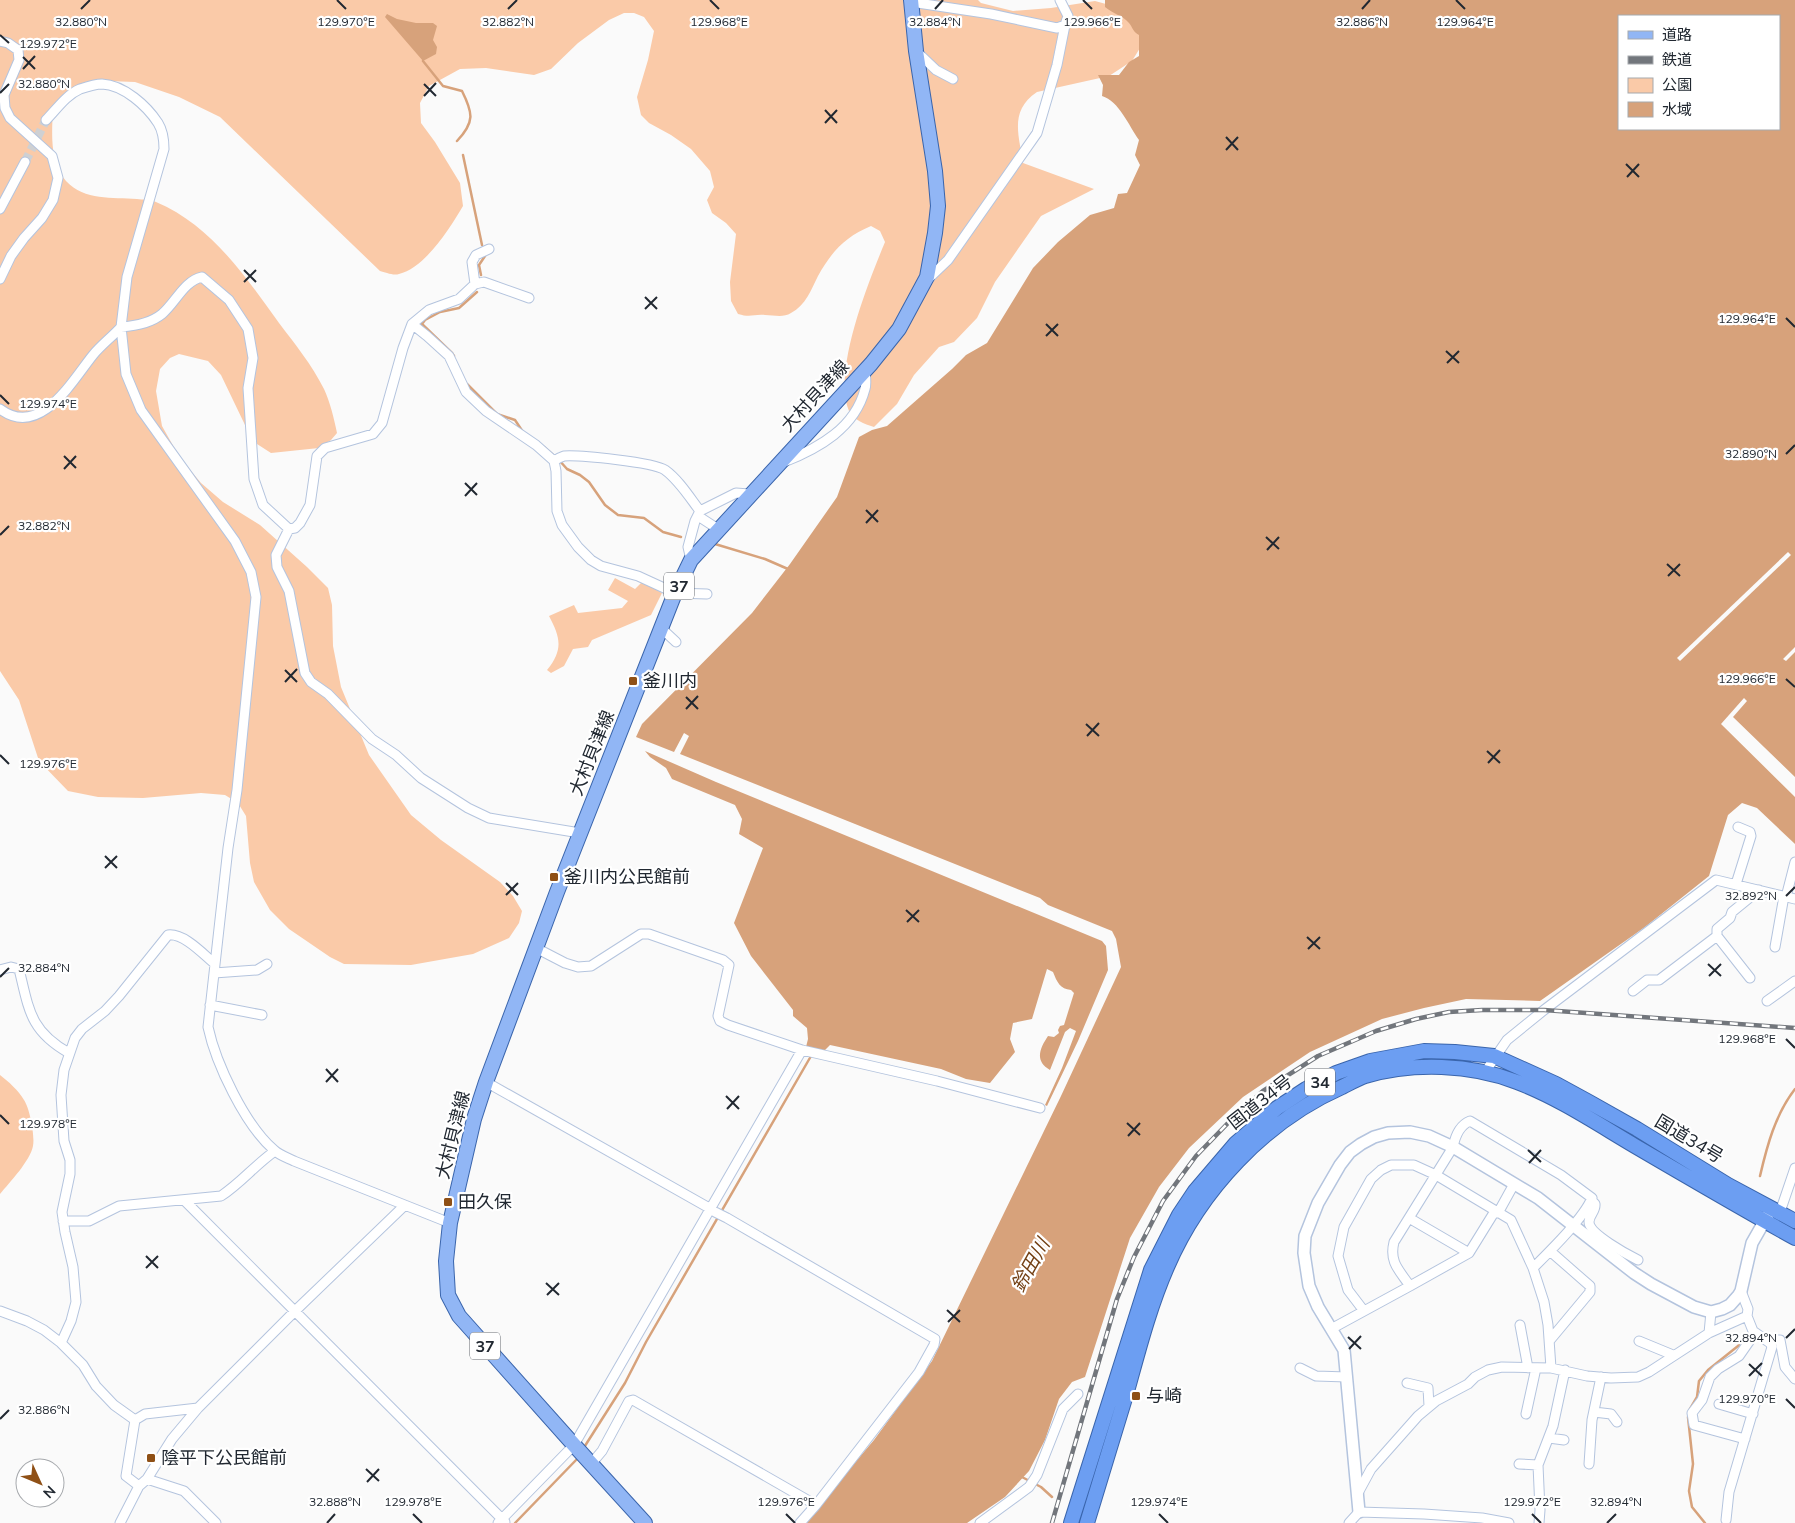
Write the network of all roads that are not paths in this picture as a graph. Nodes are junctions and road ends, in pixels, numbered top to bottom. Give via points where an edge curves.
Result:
1 (1060, 0) edge
2 (911, 1) edge
3 (1065, 24) junction
4 (0, 41) edge
5 (916, 52) junction
6 (953, 79) dead end
7 (46, 120) tunnel mouth
8 (24, 162) tunnel mouth
9 (0, 210) edge
10 (489, 249) dead end
11 (0, 279) edge
12 (475, 284) junction
13 (923, 284) junction
14 (530, 298) dead end
15 (412, 324) junction
16 (121, 328) junction
17 (865, 369) junction
18 (0, 409) edge
19 (557, 459) junction
20 (777, 465) junction
21 (749, 494) junction
22 (699, 514) junction
23 (289, 529) junction
24 (718, 529) junction
25 (691, 560) junction
26 (676, 592) junction
27 (707, 594) dead end
28 (661, 628) junction
29 (676, 642) dead end
30 (1738, 827) dead end
31 (580, 833) junction
32 (1795, 862) edge
33 (1736, 884) junction
34 (1759, 890) junction
35 (1789, 897) edge
36 (1717, 936) junction
37 (1775, 947) dead end
38 (536, 948) junction
39 (267, 964) dead end
40 (214, 968) junction
41 (0, 970) edge
42 (1750, 978) dead end
43 (1795, 981) edge
44 (1633, 991) dead end
45 (1767, 1001) dead end
46 (210, 1004) junction
47 (262, 1015) dead end
48 (804, 1050) junction
49 (70, 1053) junction
50 (1494, 1056) junction
51 (1485, 1072) junction
52 (486, 1082) junction
53 (1040, 1108) dead end
54 (1452, 1147) junction
55 (275, 1151) junction
56 (1795, 1170) edge
57 (1436, 1175) junction
58 (1514, 1184) junction
59 (184, 1200) junction
60 (1591, 1200) junction
61 (404, 1206) junction
62 (713, 1210) junction
63 (1775, 1210) junction
64 (1496, 1212) junction
65 (1409, 1218) junction
66 (63, 1221) junction
67 (1764, 1221) junction
68 (1795, 1221) edge
69 (450, 1223) junction
70 (1572, 1226) junction
71 (1795, 1238) edge
72 (1550, 1252) junction
73 (1469, 1253) junction
74 (1638, 1260) dead end
75 (1533, 1268) junction
76 (1410, 1286) junction
77 (1742, 1290) junction
78 (0, 1311) edge
79 (295, 1311) junction
80 (1364, 1311) junction
81 (1710, 1312) junction
82 (1747, 1316) junction
83 (1520, 1325) dead end
84 (1331, 1329) junction
85 (1709, 1333) junction
86 (1754, 1333) junction
87 (1550, 1340) junction
88 (1639, 1341) dead end
89 (61, 1343) junction
90 (1770, 1343) junction
91 (1673, 1355) junction
92 (1300, 1368) dead end
93 (1532, 1368) junction
94 (1551, 1368) junction
95 (1565, 1370) junction
96 (1347, 1377) junction
97 (1601, 1377) junction
98 (1795, 1379) edge
99 (1407, 1383) dead end
100 (1078, 1394) dead end
101 (1719, 1404) dead end
102 (1429, 1406) junction
103 (198, 1408) junction
104 (1594, 1412) junction
105 (1526, 1414) dead end
106 (1753, 1414) junction
107 (135, 1420) junction
108 (1617, 1422) dead end
109 (1549, 1438) junction
110 (1564, 1440) dead end
111 (1745, 1440) junction
112 (581, 1453) junction
113 (1519, 1464) dead end
114 (1589, 1464) dead end
115 (1538, 1465) junction
116 (147, 1479) junction
117 (139, 1486) junction
118 (1358, 1493) junction
119 (816, 1505) junction
120 (1360, 1512) junction
121 (1384, 1512) junction
122 (1726, 1520) dead end
123 (503, 1521) edge
124 (120, 1523) edge
125 (216, 1523) edge
126 (645, 1523) edge
127 (800, 1523) edge
128 (980, 1523) edge
129 (1071, 1523) edge
130 (1087, 1523) edge
131 (1348, 1523) edge
132 (1383, 1523) edge
133 (1509, 1523) edge
134 (1539, 1523) edge

1 - 3 street via 1068,16
2 - 3 street via 1057,28
2 - 5 main road, 大村貝津線 / 37
3 - 13 street via 1037,133 948,260
4 - 11 street via 18,50 19,60 4,95 5,108 10,118 52,156 58,178 53,200 10,256
5 - 6 street via 936,70
5 - 13 main road, 大村貝津線 / 37 via 938,206
7 - 16 street via 78,90 102,84 128,94 144,107 158,123 163,136 164,149 127,277
8 - 9 street
10 - 12 street via 472,262
12 - 14 street via 484,282
12 - 15 street via 459,299 429,310
13 - 17 main road, 大村貝津線 / 37 via 898,329
15 - 19 street via 449,356 466,392 486,411
15 - 23 street via 382,423 373,434 326,448 317,456 310,505 300,523
16 - 18 street via 49,407 32,416 8,416
16 - 23 street via 134,327 156,318 193,279 202,277 229,300 248,329 253,358 248,388 254,479 263,505
16 - 40 street via 126,374 140,410 235,541 251,572 256,597 237,790
17 - 20 main road, 大村貝津線 / 37
17 - 20 street via 866,387 860,404 846,424 830,440
19 - 22 street via 599,458 663,469 675,479
19 - 26 street via 557,511 562,525 578,547 601,566 638,576
20 - 21 main road, 大村貝津線 / 37
21 - 22 street via 736,493
21 - 24 main road, 大村貝津線 / 37
22 - 24 street
22 - 25 street via 688,547
23 - 31 street via 276,555 277,567 289,591 305,673 311,682 420,778 468,808 489,818
24 - 25 main road, 大村貝津線 / 37
25 - 26 main road, 大村貝津線 / 37
26 - 27 street
26 - 28 main road, 大村貝津線 / 37
28 - 29 street
28 - 31 main road, 大村貝津線 / 37
30 - 33 street via 1750,832 1751,836
31 - 38 main road, 大村貝津線 / 37
32 - 35 street
33 - 34 street
33 - 50 street via 1716,880 1506,1040
34 - 35 street
34 - 36 street via 1732,912 1716,930
35 - 37 street
36 - 42 street
36 - 44 street via 1659,980 1647,980
38 - 48 street via 565,963 591,966 641,934 649,934 723,960 729,965 718,1016 720,1021
38 - 52 main road, 大村貝津線 / 37
39 - 40 street via 256,970
40 - 46 street
40 - 49 street via 185,940 168,935 120,996 82,1029
41 - 49 street via 19,969 29,1012 36,1024 56,1046
43 - 45 street
46 - 47 street
46 - 55 street via 208,1027 212,1048 256,1131
48 - 53 street
48 - 62 street
49 - 66 street via 61,1095 64,1141 70,1160
50 - 51 street
50 - 63 highway, 国道34号 / 34 via 1590,1102
50 - 129 highway, 国道34号 / 34 via 1424,1051 1370,1061 1336,1073 1306,1089 1277,1108 1236,1143 1195,1191 1151,1270
51 - 67 highway, 国道34号 / 34 via 1517,1082 1562,1103
51 - 130 highway, 国道34号 / 34 via 1449,1067 1403,1069 1365,1076 1303,1107 1270,1131 1238,1161 1207,1198 1167,1266
52 - 62 street
52 - 69 main road, 大村貝津線 / 37
54 - 57 street
54 - 58 street
54 - 60 street via 1454,1138 1470,1121 1561,1175
54 - 84 street via 1429,1136 1410,1132 1388,1133 1361,1144 1340,1165 1311,1218 1304,1253 1309,1286
55 - 59 street via 221,1196
55 - 61 street
56 - 63 street
57 - 64 street
57 - 65 street
57 - 80 street via 1404,1164 1381,1170 1371,1179 1344,1226 1338,1256 1348,1290
58 - 64 street
58 - 70 street via 1538,1198
59 - 66 street via 119,1206 89,1221
59 - 79 street
60 - 70 street
60 - 74 street via 1596,1207 1589,1225 1610,1244
61 - 69 street
61 - 79 street
62 - 112 street
62 - 119 street via 935,1339 920,1372
63 - 67 street
63 - 68 highway, 国道34号 / 34
64 - 73 street
64 - 75 street via 1511,1220
65 - 73 street
65 - 76 street via 1394,1242 1392,1253 1394,1263
66 - 89 street via 73,1267 76,1302
67 - 71 highway, 国道34号 / 34
67 - 77 street via 1752,1243
69 - 112 main road, 大村貝津線 / 37 via 446,1261 448,1294 459,1316
70 - 72 street
70 - 81 street via 1651,1284
72 - 75 street
72 - 87 street via 1590,1286 1590,1292
73 - 76 street
75 - 87 street via 1544,1302
76 - 80 street
77 - 81 street via 1730,1305
77 - 82 street
78 - 89 street via 36,1325
79 - 103 street
79 - 123 street
80 - 84 street
81 - 85 street
82 - 85 street
82 - 86 street
83 - 93 street
84 - 96 street via 1344,1350
85 - 91 street
86 - 90 street
86 - 111 street via 1739,1356 1710,1377 1702,1400 1692,1413 1694,1426
87 - 94 street
88 - 91 street
89 - 107 street via 114,1405
90 - 98 street via 1780,1340 1786,1367
90 - 106 street via 1772,1347
91 - 97 street via 1638,1377
92 - 96 street via 1316,1376
93 - 94 street
93 - 102 street via 1488,1370
93 - 105 street
94 - 95 street
95 - 97 street
95 - 109 street
96 - 118 street
97 - 104 street
99 - 102 street via 1428,1388
100 - 128 street via 1063,1409 1037,1475 1029,1487
101 - 106 street
102 - 118 street via 1370,1470
103 - 107 street via 145,1414
103 - 116 street via 172,1439
104 - 108 street via 1611,1414
104 - 114 street
106 - 111 street
107 - 117 street via 126,1476
109 - 110 street
109 - 115 street
111 - 122 street via 1729,1492
112 - 119 street via 602,1451 629,1401 633,1400
112 - 123 street
112 - 126 main road, 大村貝津線 / 37
113 - 115 street
115 - 134 street
116 - 117 street
116 - 125 street via 184,1490
117 - 124 street
118 - 120 street
119 - 127 street
120 - 121 street
120 - 131 street
121 - 132 street
121 - 133 street via 1482,1518

